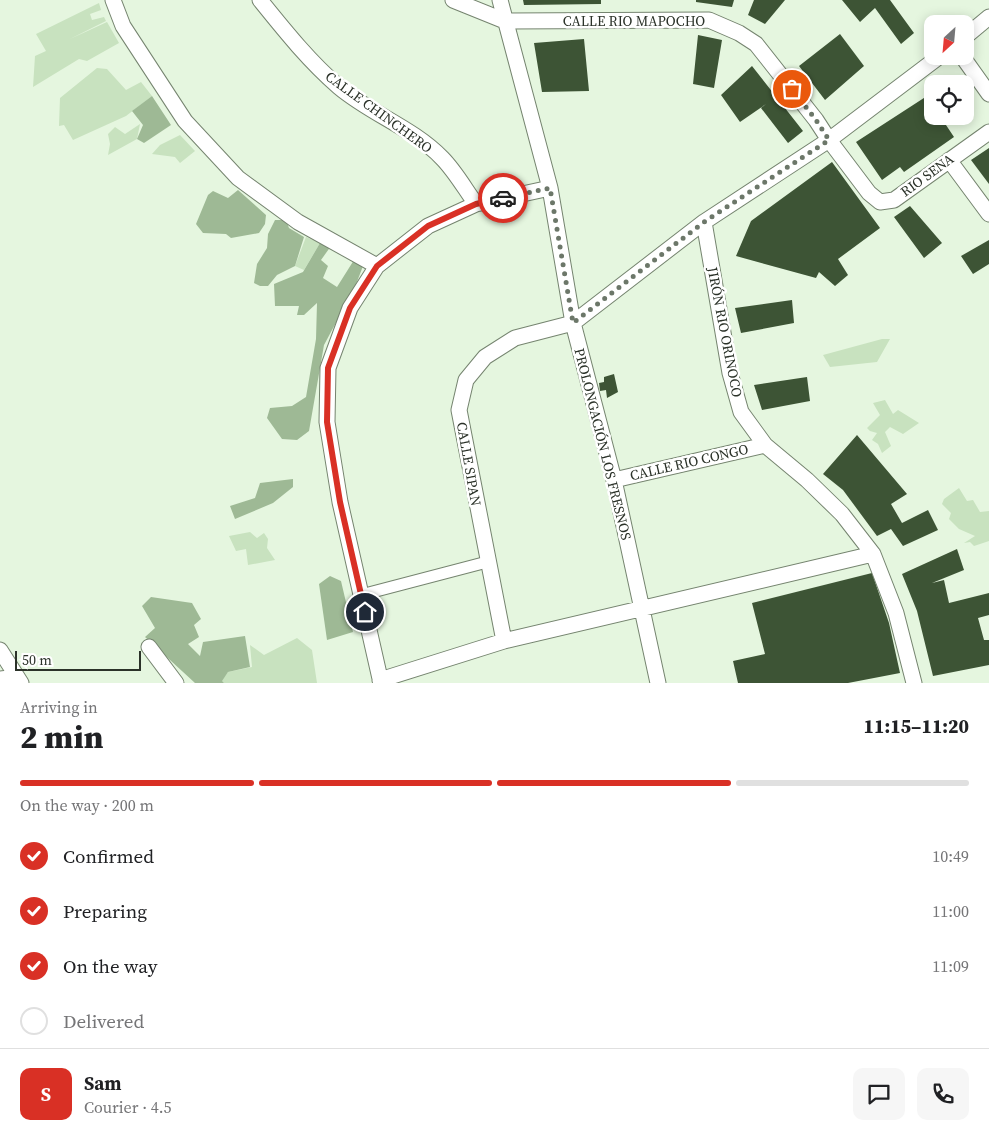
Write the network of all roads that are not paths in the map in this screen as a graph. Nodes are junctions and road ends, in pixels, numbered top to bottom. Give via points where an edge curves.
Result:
1 (113, 0) edge
2 (260, 0) edge
3 (453, 0) edge
4 (500, 0) edge
5 (989, 17) edge
6 (505, 21) junction
7 (974, 30) edge
8 (928, 65) edge
9 (968, 65) edge
10 (989, 94) edge
11 (989, 132) edge
12 (829, 140) junction
13 (948, 160) junction
14 (550, 188) junction
15 (476, 204) junction
16 (989, 214) edge
17 (704, 222) junction
18 (377, 266) junction
19 (573, 323) junction
20 (765, 445) junction
21 (614, 480) junction
22 (873, 554) junction
23 (487, 562) junction
24 (361, 595) junction
25 (643, 608) junction
26 (504, 641) junction
27 (149, 647) dead end
28 (0, 650) edge
29 (0, 680) edge
30 (19, 680) edge
31 (380, 681) edge
32 (911, 682) edge
33 (176, 683) edge
34 (658, 683) edge

1 - 18 street via 123,26 185,121 238,178 298,222
2 - 15 street, CALLE CHINCHERO via 302,52 340,87 442,158
3 - 6 street
4 - 6 street, PROLONGACIÓN LOS FRESNOS
5 - 7 street
6 - 12 street, CALLE RIO MAPOCHO via 709,20 739,32 756,44
6 - 14 street, PROLONGACIÓN LOS FRESNOS
8 - 12 street
9 - 10 street
11 - 13 street, RIO SENA
12 - 13 street, RIO SENA via 869,193 880,202 894,200
12 - 17 street
13 - 16 street
14 - 15 street
14 - 19 street, PROLONGACIÓN LOS FRESNOS
15 - 18 street via 428,226
17 - 19 street
17 - 20 street, JIRÓN RIO ORINOCO via 730,373 741,412
18 - 24 street via 350,308 328,368 327,422 340,502
19 - 21 street, PROLONGACIÓN LOS FRESNOS
19 - 23 street, CALLE SIPAN via 516,338 485,357 466,380 459,410
20 - 21 street, CALLE RIO CONGO
20 - 22 street, JIRÓN RIO ORINOCO via 808,480 842,514
21 - 25 street, PROLONGACIÓN LOS FRESNOS
22 - 25 street
22 - 32 street, JIRÓN RIO ORINOCO via 896,612
23 - 24 street
23 - 26 street, CALLE SIPAN
24 - 31 street
25 - 26 street
25 - 34 street, PROLONGACIÓN LOS FRESNOS
26 - 31 street
27 - 33 street
28 - 30 street
29 - 30 street

